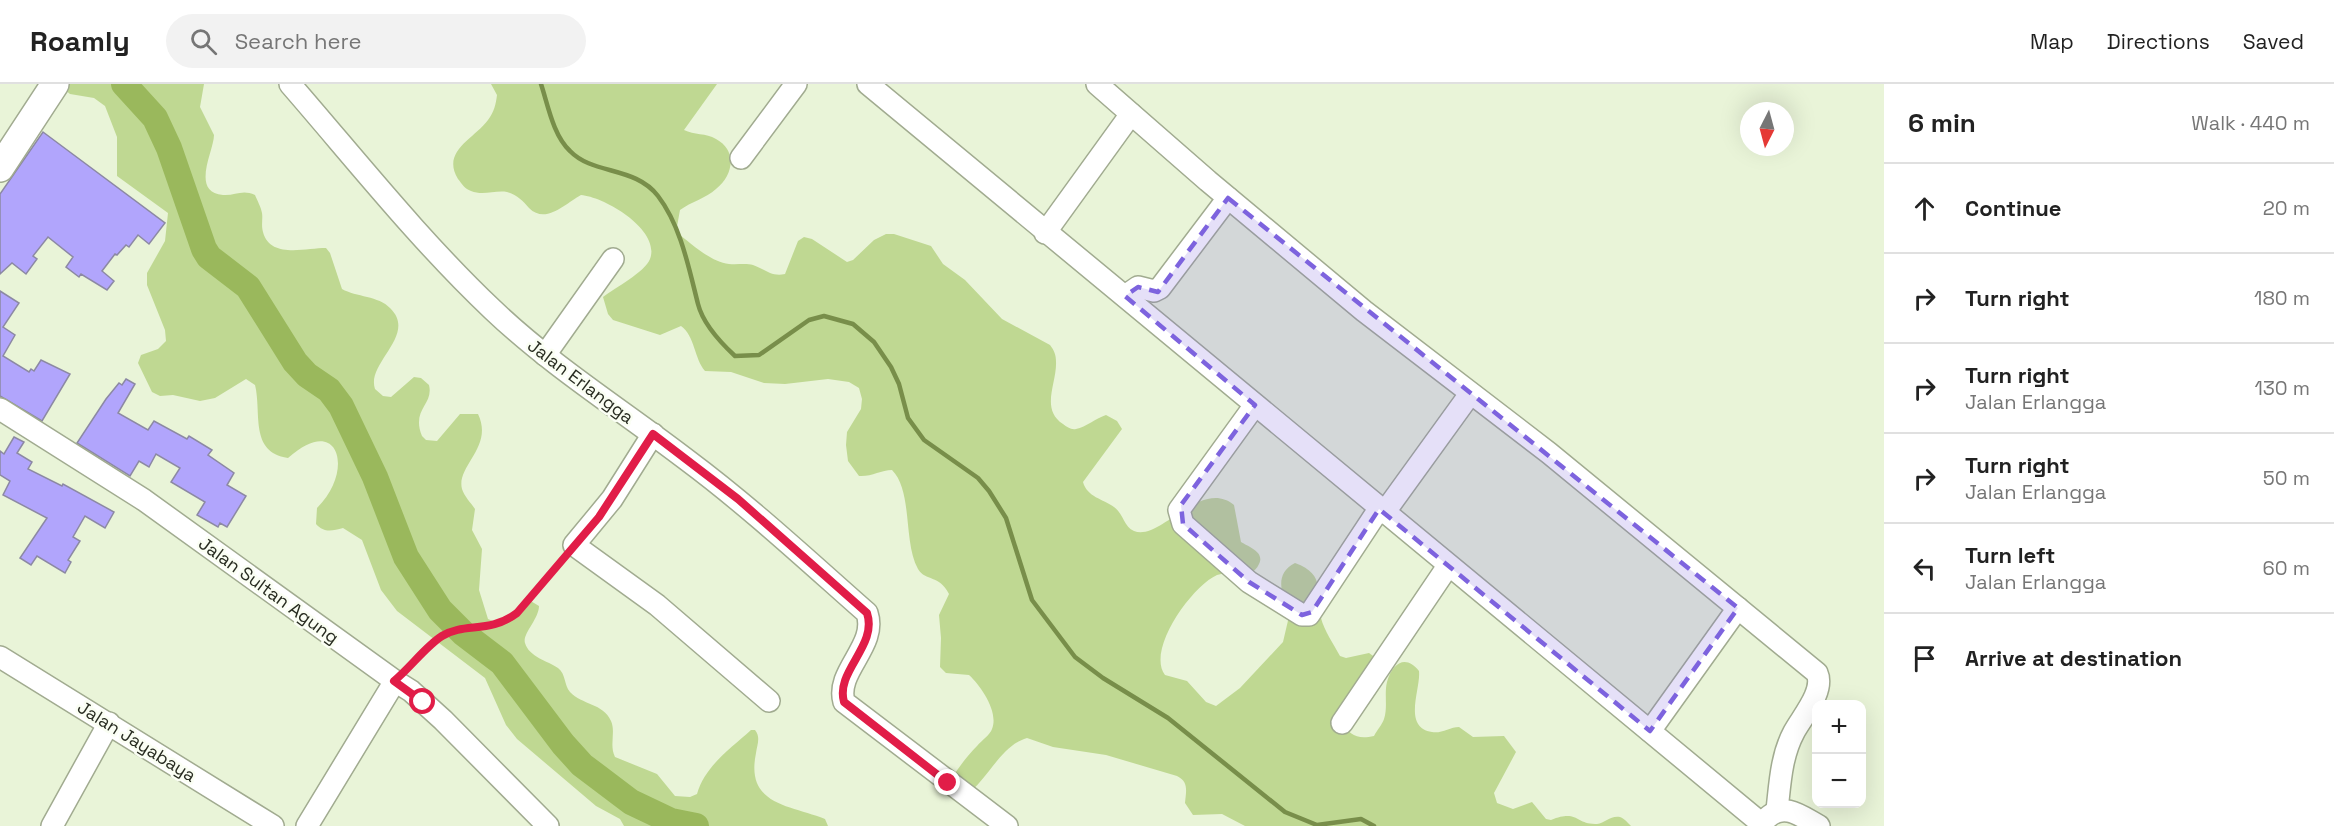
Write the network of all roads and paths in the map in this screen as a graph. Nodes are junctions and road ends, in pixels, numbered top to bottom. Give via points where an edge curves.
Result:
1 (55, 84) edge
2 (290, 84) edge
3 (796, 84) edge
4 (1097, 84) edge
5 (875, 86) edge
6 (1131, 114) junction
7 (741, 158) dead end
8 (2, 160) edge
9 (1228, 198) junction
10 (1045, 233) junction
11 (613, 259) dead end
12 (1125, 296) junction
13 (544, 355) junction
14 (1470, 394) junction
15 (1255, 405) junction
16 (0, 409) edge
17 (653, 434) junction
18 (1382, 511) junction
19 (574, 545) junction
20 (1448, 566) junction
21 (1738, 608) junction
22 (0, 657) edge
23 (394, 681) junction
24 (769, 701) dead end
25 (109, 723) junction
26 (1342, 723) dead end
27 (1650, 731) junction
28 (1766, 820) edge
29 (52, 826) edge
30 (273, 826) edge
31 (307, 826) edge
32 (548, 826) edge
33 (1007, 826) edge
34 (1819, 826) edge

1 - 8 main road
2 - 13 street, Jalan Erlangga via 449,264
3 - 7 street
4 - 6 street
5 - 10 street
6 - 9 street
6 - 10 street
9 - 12 street via 1160,288 1154,291 1138,287
9 - 14 street
10 - 12 street
11 - 13 street
12 - 15 street
13 - 17 street, Jalan Erlangga
14 - 18 street
14 - 21 street via 1549,453
15 - 18 street
15 - 18 street via 1179,510 1183,524 1249,582 1302,615 1310,615
16 - 23 street, Jalan Sultan Agung via 144,500
17 - 19 street via 612,499
17 - 33 street, Jalan Erlangga via 738,499 867,613 868,633 843,686 844,702
18 - 20 street
19 - 23 path via 517,613 500,624 443,635
19 - 24 street via 657,605
20 - 26 street
20 - 27 street
21 - 27 street
21 - 28 street via 1819,676 1819,687 1792,735
22 - 25 street, Jalan Jayabaya
23 - 31 street
23 - 32 street, Jalan Sultan Agung via 443,720
25 - 29 street
25 - 30 street, Jalan Jayabaya
27 - 28 street
28 - 34 street via 1797,813

